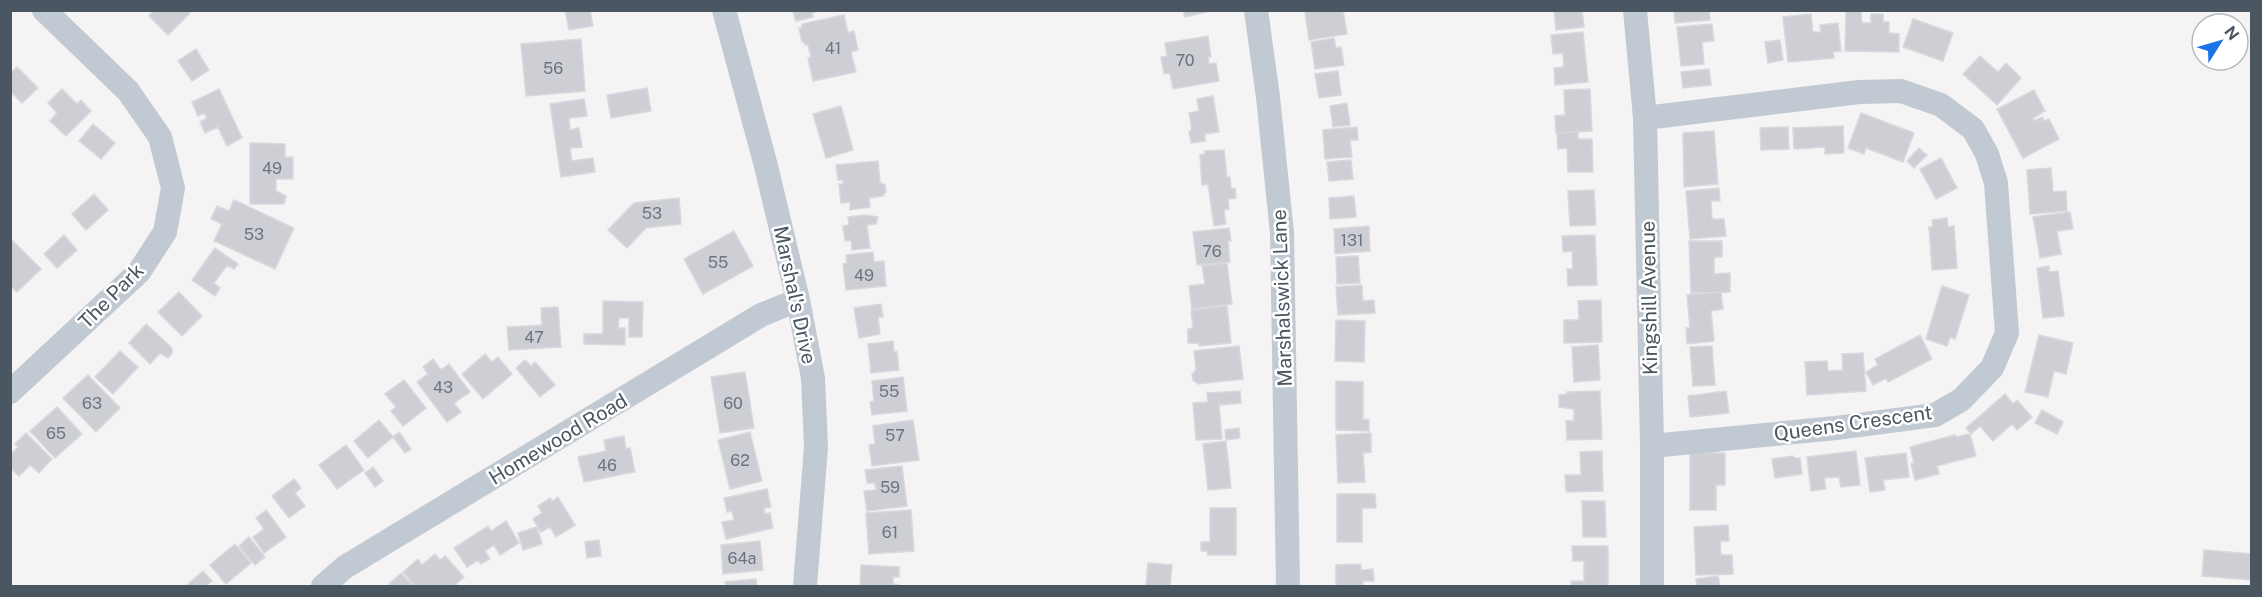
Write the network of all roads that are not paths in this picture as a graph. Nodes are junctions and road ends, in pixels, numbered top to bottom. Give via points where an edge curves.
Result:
1 (44, 10) edge
2 (724, 10) edge
3 (1256, 10) edge
4 (1635, 10) edge
5 (1645, 118) junction
6 (798, 300) junction
7 (10, 392) edge
8 (1652, 446) junction
9 (323, 586) edge
10 (805, 586) edge
11 (1288, 586) edge
12 (1652, 586) edge

1 - 7 street, The Park via 128,91 160,137 173,188 165,232 139,272
2 - 6 street, Marshal's Drive
3 - 11 street, Marshalswick Lane via 1282,233
4 - 5 street, Kingshill Avenue
5 - 8 street, Kingshill Avenue
5 - 8 street, Queens Crescent via 1859,92 1901,91 1941,105 1973,129 1987,154 1996,183 2007,333 1992,368 1961,400 1935,415
6 - 9 street, Homewood Road via 761,315 345,567
6 - 10 street, Marshal's Drive via 813,378 816,447
8 - 12 street, Kingshill Avenue

